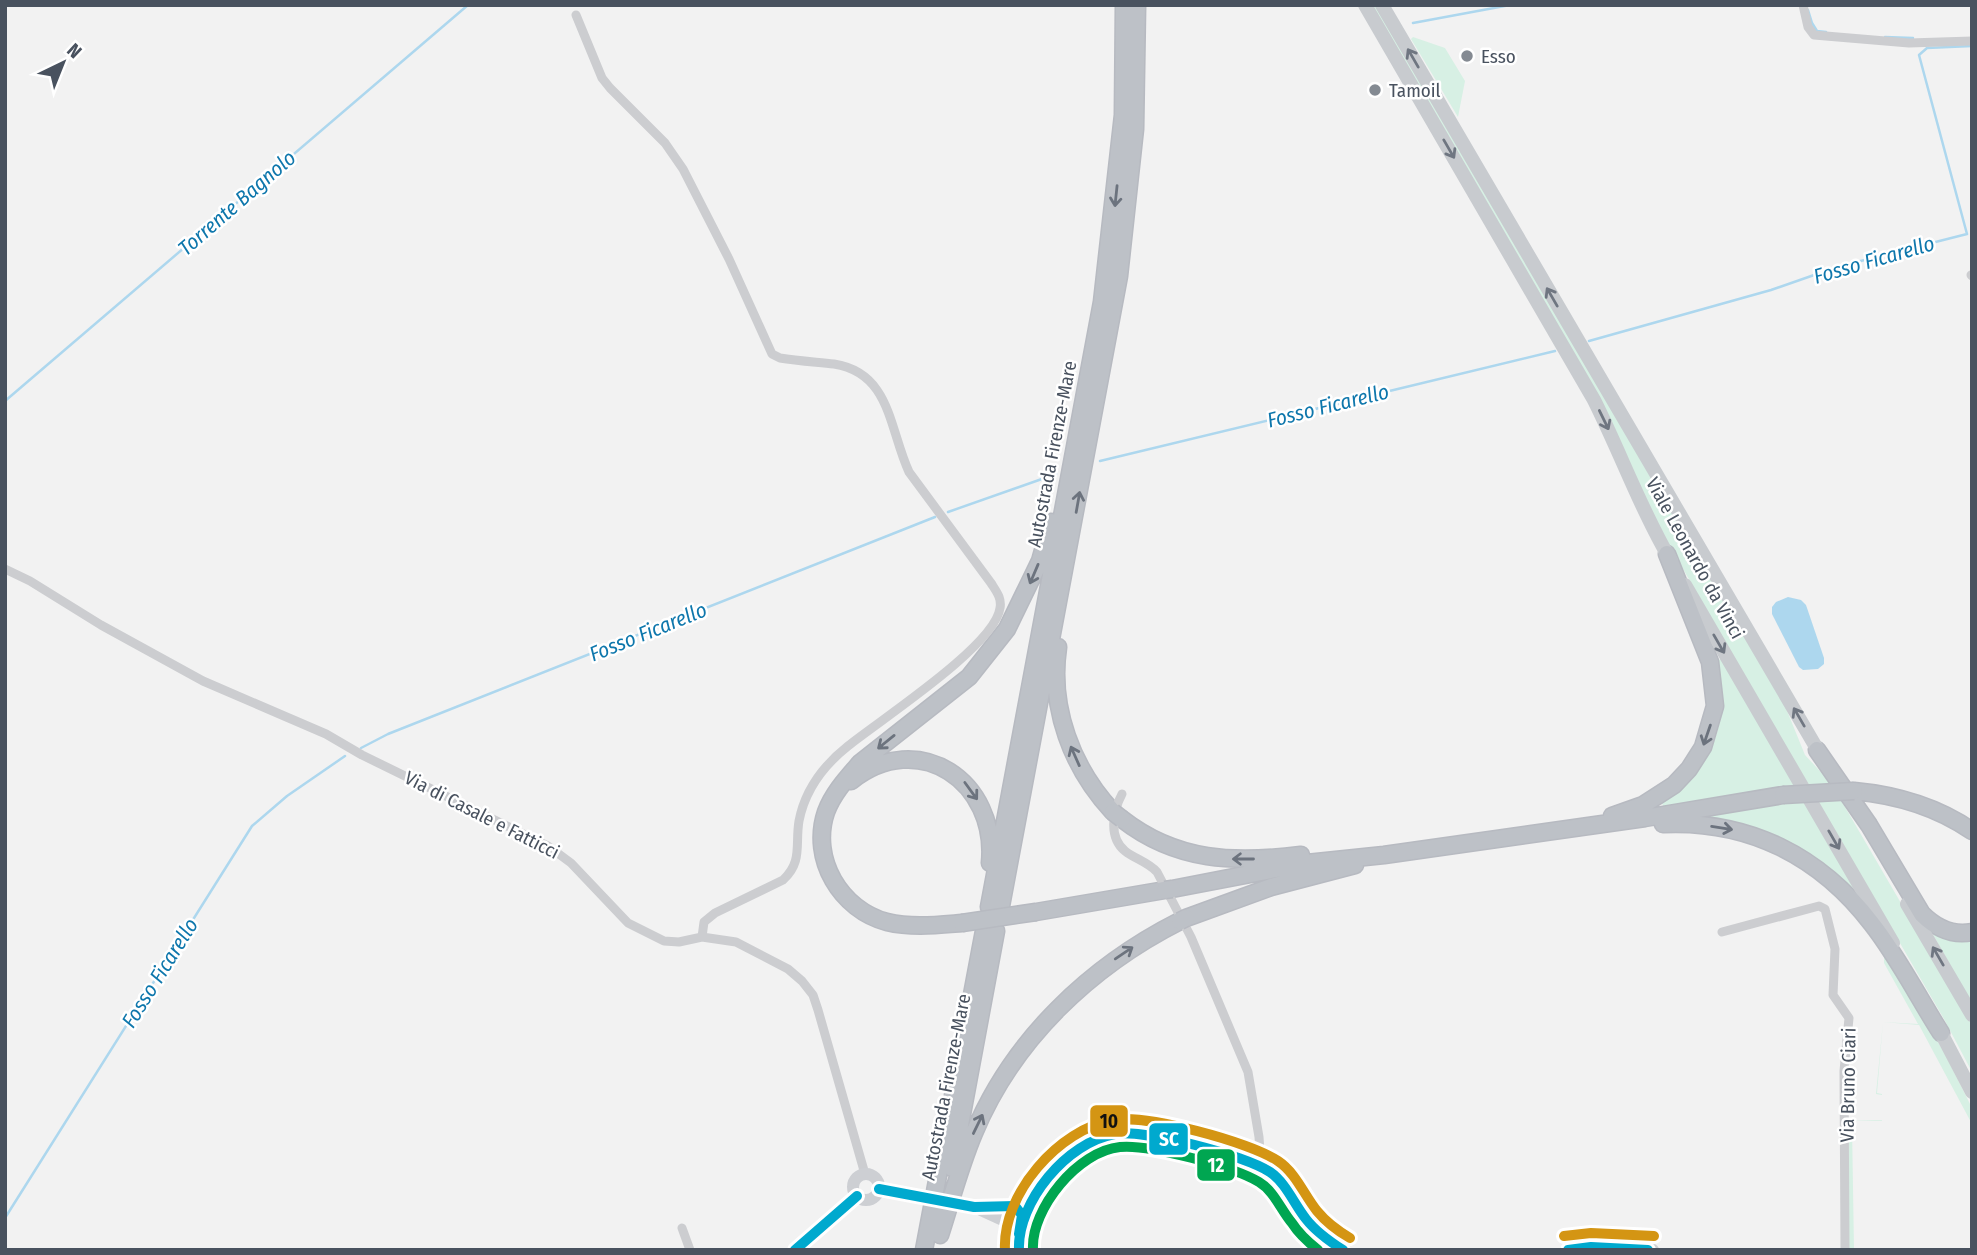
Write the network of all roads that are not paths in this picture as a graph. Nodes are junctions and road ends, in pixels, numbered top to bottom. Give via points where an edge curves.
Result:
1 (1124, 5) edge
2 (1137, 5) edge
3 (1365, 5) edge
4 (1381, 5) edge
5 (1803, 5) edge
6 (576, 15) dead end
7 (1972, 41) edge
8 (1076, 440) junction
9 (1070, 546) junction
10 (1667, 554) junction
11 (5, 569) edge
12 (1817, 750) junction
13 (1122, 794) dead end
14 (830, 803) junction
15 (1580, 827) junction
16 (1972, 831) edge
17 (1384, 855) junction
18 (991, 907) junction
19 (1722, 932) dead end
20 (1972, 932) edge
21 (702, 937) junction
22 (1972, 1016) edge
23 (1941, 1033) junction
24 (1972, 1093) edge
25 (1261, 1166) junction
26 (864, 1174) junction
27 (879, 1189) junction
28 (856, 1196) junction
29 (1013, 1215) junction
30 (682, 1228) dead end
31 (939, 1242) edge
32 (1019, 1246) edge
33 (1591, 1248) edge
34 (690, 1250) edge
35 (795, 1250) edge
36 (924, 1250) edge
37 (1343, 1250) edge
38 (1566, 1250) edge
39 (1653, 1250) edge
40 (1845, 1250) edge

1 -> 8 highway, Autostrada Firenze-Mare via 1123,115 1112,224
9 -> 2 highway, Autostrada Firenze-Mare via 1124,236 1135,129
3 -> 10 main road, Viale Leonardo da Vinci via 1594,400
12 -> 4 main road, Viale Leonardo da Vinci
5 - 7 street via 1814,36 1909,43
6 - 21 street via 602,78 679,162 772,354 853,369 873,383 885,401 909,472 1001,602 996,620 958,662 850,744 822,771 806,800 791,873 704,922
8 -> 14 highway via 1066,458 1040,561 1007,629 969,677 860,763
8 - 18 highway, Autostrada Firenze-Mare
17 -> 9 highway via 1201,856 1160,843 1117,815 1080,768 1061,714 1057,657 1071,572
9 - 18 highway, Autostrada Firenze-Mare
10 -> 15 highway via 1710,662 1715,706 1710,729 1689,769 1674,785 1643,805
10 -> 23 main road, Viale Leonardo da Vinci
11 - 21 street, Via di Casale e Fatticci via 203,681 326,734 548,846 637,929 664,941
12 - 20 highway via 1922,914 1949,932
22 -> 12 main road, Viale Leonardo da Vinci
13 - 25 street via 1115,836 1126,852 1157,872 1191,937 1248,1072
14 - 17 highway, bridge via 822,834 832,880 855,906 885,922 903,925 962,923 1307,863
14 -> 18 highway via 856,777 880,765 922,760 948,769 968,786 982,807
15 - 16 highway, bridge via 1783,795 1854,791 1915,802
15 - 17 highway
15 -> 23 highway via 1688,822 1740,831 1792,852 1826,875 1871,923
31 -> 17 highway via 974,1131 998,1088 1023,1048 1093,976 1183,919 1259,891
19 - 40 street, Via Bruno Ciari via 1819,906 1825,909 1835,949 1833,995 1850,1018 1844,1071
21 - 26 street, Via di Casale e Fatticci via 736,942 770,959 789,969 813,995
23 - 24 main road, Viale Leonardo da Vinci
25 - 29 street via 1126,1132 1105,1136 1066,1160
25 - 37 street via 1278,1180 1308,1222
26 - 27 street via 875,1178
26 - 28 street via 853,1185
27 - 28 street via 870,1199
27 - 29 street, bridge
28 - 35 street
29 - 32 street
30 - 34 street
31 - 36 highway, Autostrada Firenze-Mare via 986,932
33 - 38 street
33 - 39 street

